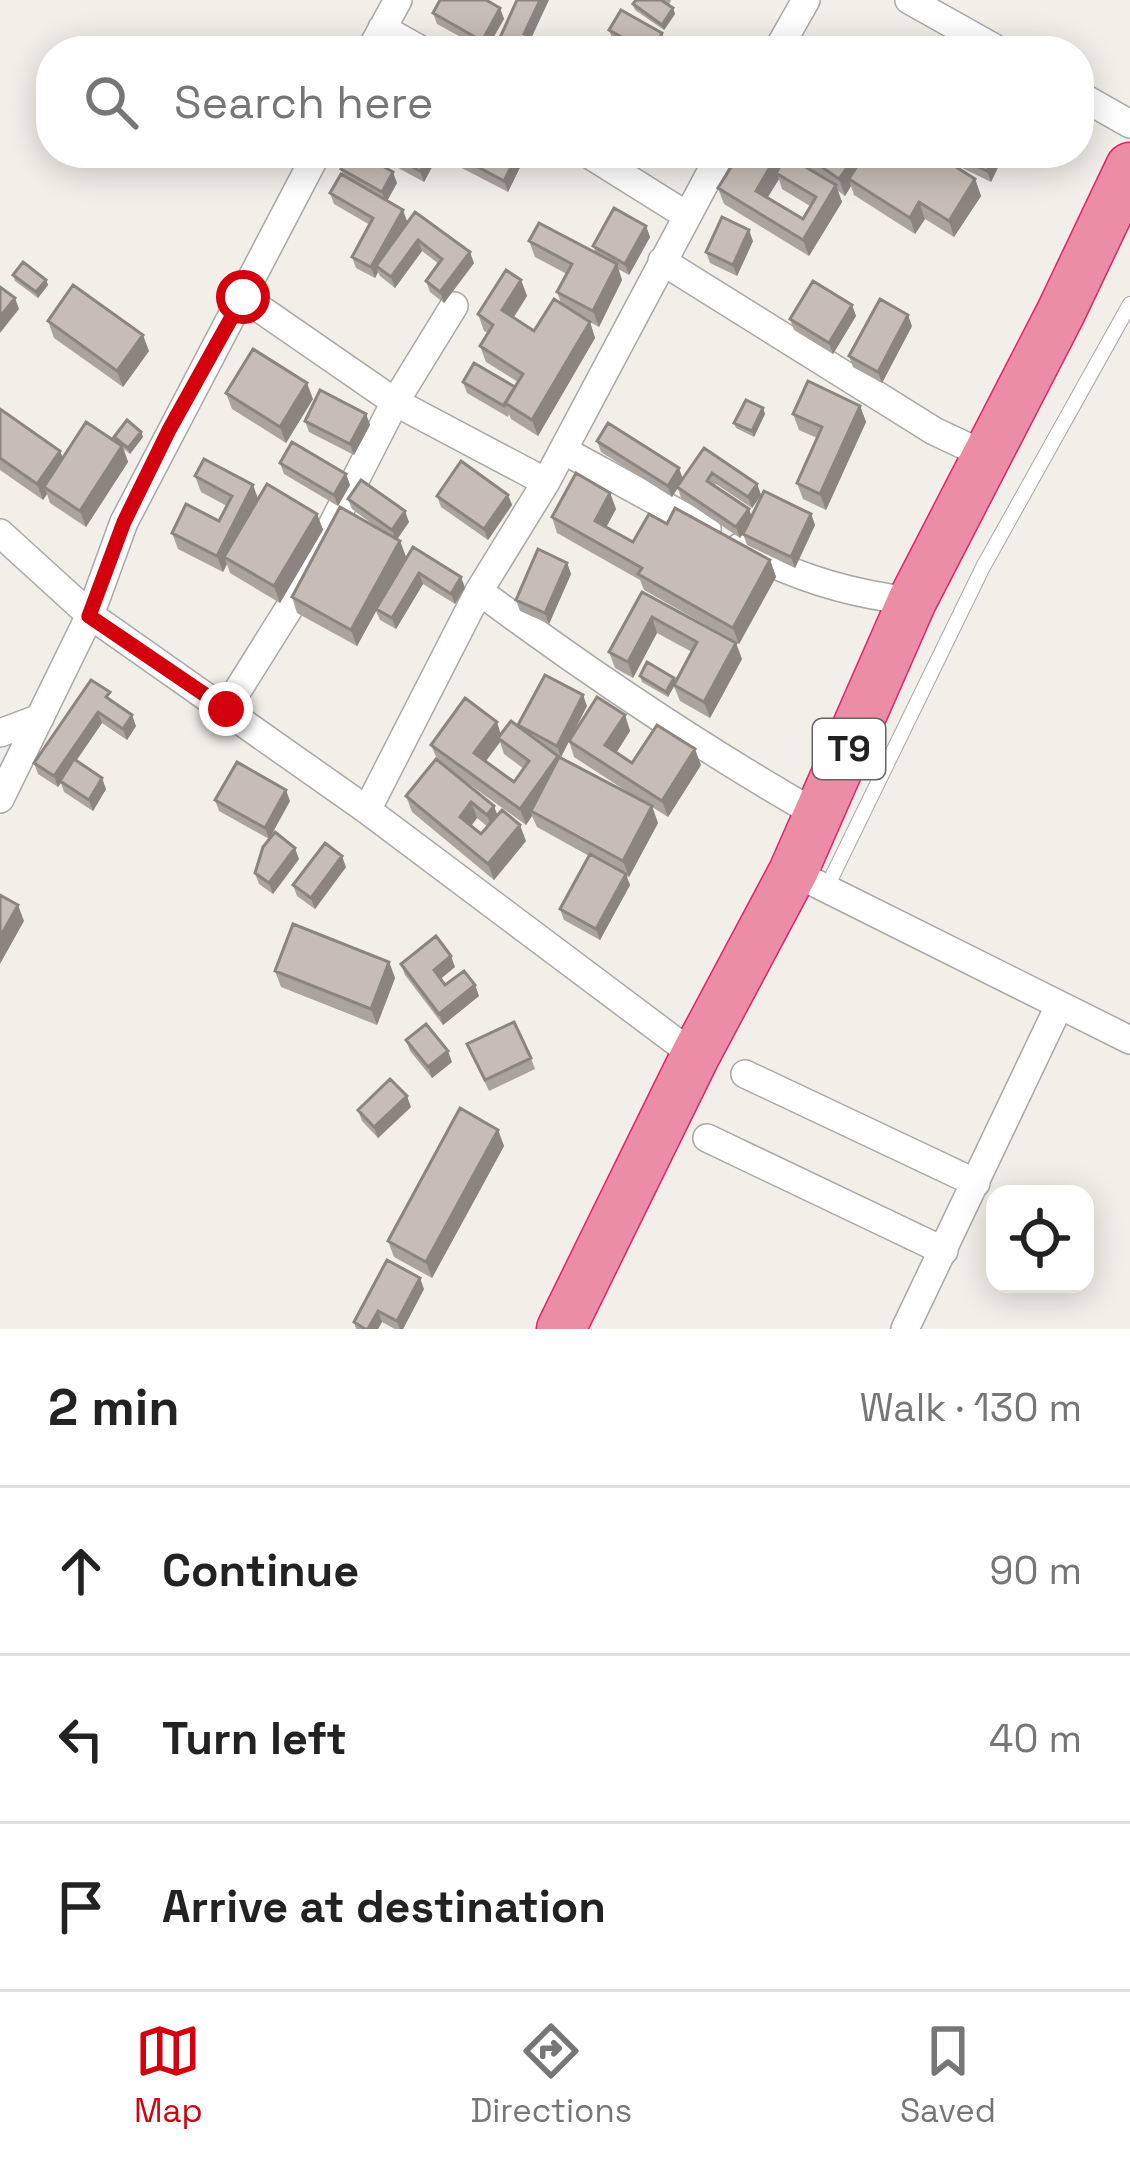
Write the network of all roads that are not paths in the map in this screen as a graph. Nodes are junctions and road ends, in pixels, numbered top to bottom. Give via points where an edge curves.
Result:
1 (398, 0) edge
2 (806, 0) edge
3 (909, 0) edge
4 (378, 36) edge
5 (786, 36) edge
6 (973, 36) edge
7 (1094, 104) edge
8 (1130, 124) edge
9 (1130, 167) edge
10 (309, 168) edge
11 (611, 168) edge
12 (712, 168) edge
13 (686, 214) junction
14 (662, 261) junction
15 (243, 297) junction
16 (1130, 304) edge
17 (454, 306) dead end
18 (395, 402) junction
19 (563, 450) junction
20 (987, 456) junction
21 (546, 482) junction
22 (0, 533) edge
23 (479, 591) junction
24 (912, 601) junction
25 (89, 616) junction
26 (226, 709) junction
27 (40, 718) junction
28 (0, 733) edge
29 (0, 799) edge
30 (367, 810) junction
31 (820, 816) junction
32 (809, 880) junction
33 (1059, 1006) junction
34 (1130, 1040) edge
35 (695, 1056) junction
36 (745, 1074) dead end
37 (707, 1138) dead end
38 (976, 1183) junction
39 (944, 1251) junction
40 (561, 1329) edge
41 (905, 1329) edge

1 - 4 street
2 - 5 street
3 - 6 street
7 - 8 street
9 - 20 highway, T9
10 - 15 street
11 - 13 street
12 - 13 street
13 - 14 street
14 - 19 street
14 - 20 street
15 - 18 street
15 - 25 street via 124,522
16 - 32 lane
17 - 18 street
18 - 21 street
18 - 26 street via 293,602
19 - 21 street
19 - 24 street via 800,577
20 - 24 highway, T9
21 - 23 street
22 - 25 street
23 - 30 street
23 - 31 street via 658,718
24 - 31 highway, T9
25 - 26 street
25 - 27 street
26 - 30 street
27 - 28 street
27 - 29 street
30 - 35 street
31 - 32 highway, T9
32 - 33 street
32 - 35 highway, T9
33 - 34 street
33 - 38 street
35 - 40 highway, T9
36 - 38 street
37 - 39 street
38 - 39 street
39 - 41 street

